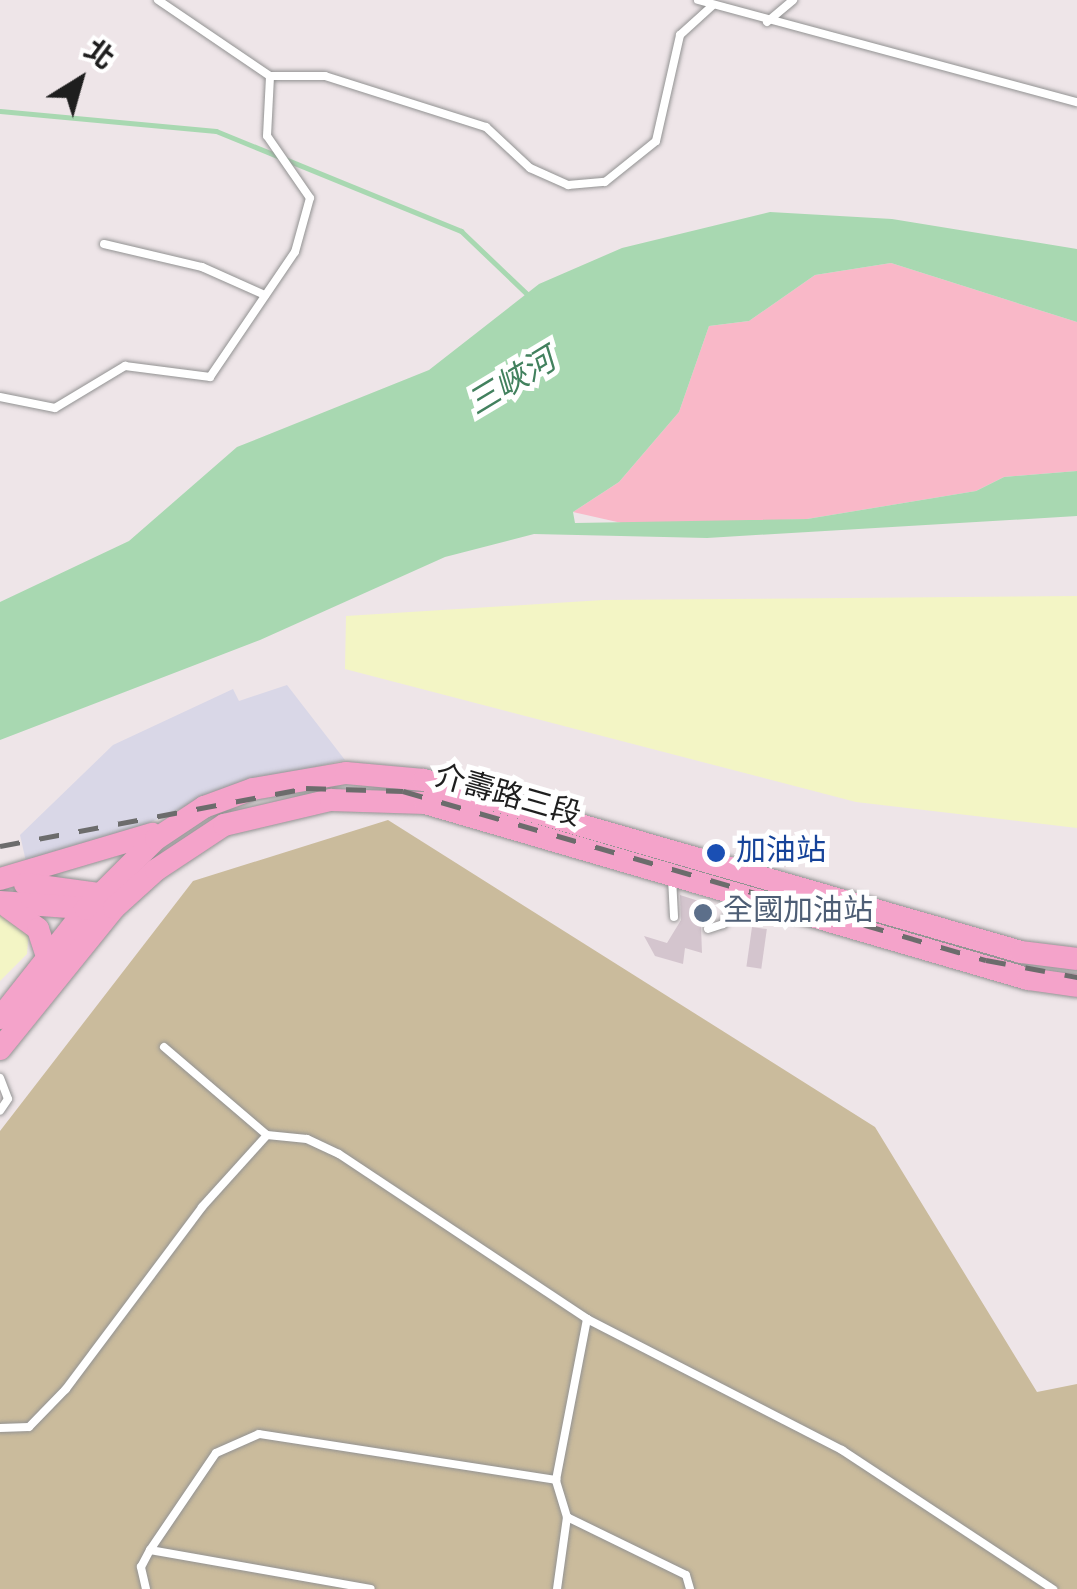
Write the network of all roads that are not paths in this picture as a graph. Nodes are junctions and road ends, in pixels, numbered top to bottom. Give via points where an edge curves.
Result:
1 (158, 0) edge
2 (698, 0) edge
3 (793, 0) edge
4 (712, 3) edge
5 (767, 22) junction
6 (270, 76) junction
7 (1077, 102) edge
8 (104, 244) dead end
9 (265, 295) junction
10 (0, 398) edge
11 (204, 807) junction
12 (672, 878) junction
13 (0, 881) edge
14 (742, 898) junction
15 (0, 903) edge
16 (100, 903) junction
17 (674, 917) dead end
18 (708, 929) dead end
19 (1032, 954) junction
20 (48, 959) junction
21 (1077, 959) edge
22 (1028, 978) junction
23 (1077, 986) edge
24 (0, 1018) edge
25 (164, 1046) dead end
26 (0, 1048) edge
27 (0, 1078) edge
28 (0, 1111) edge
29 (267, 1135) junction
30 (586, 1319) junction
31 (0, 1428) edge
32 (556, 1480) junction
33 (567, 1517) junction
34 (150, 1550) junction
35 (144, 1587) edge
36 (132, 1589) edge
37 (371, 1589) edge
38 (558, 1589) edge
39 (690, 1589) edge
40 (1053, 1589) edge

1 - 6 lane
2 - 4 lane
3 - 5 lane
4 - 5 lane
4 - 6 lane via 680,36 656,140 605,182 568,184 530,168 486,127 408,100 325,76
5 - 7 lane
6 - 9 lane via 267,136 310,198 295,252
8 - 9 lane via 202,267
9 - 10 lane via 210,377 125,366 56,408
11 - 13 main road via 134,843
11 - 16 main road, 介壽路三段
11 - 19 main road, 介壽路三段 via 297,777 424,780
12 - 14 main road, 介壽路三段
12 - 16 main road, 介壽路三段 via 425,802 331,800 224,824
12 - 17 lane
13 - 16 main road
14 - 18 lane via 723,924
14 - 22 main road, 介壽路三段
15 - 16 main road
15 - 20 main road via 38,929
16 - 20 main road, 介壽路三段
16 - 26 main road, 介壽路三段
19 - 21 main road, 介壽路三段
19 - 22 lane
20 - 24 main road, 介壽路三段
22 - 23 main road, 介壽路三段
25 - 29 lane
27 - 28 lane via 8,1099
29 - 30 lane via 307,1139 339,1154
29 - 31 lane via 202,1206 66,1389 29,1427
30 - 32 lane
30 - 40 lane via 842,1450
32 - 33 lane
32 - 34 lane via 259,1434 216,1454
33 - 38 lane
33 - 39 lane via 686,1575
34 - 35 lane
34 - 37 lane
35 - 36 lane

